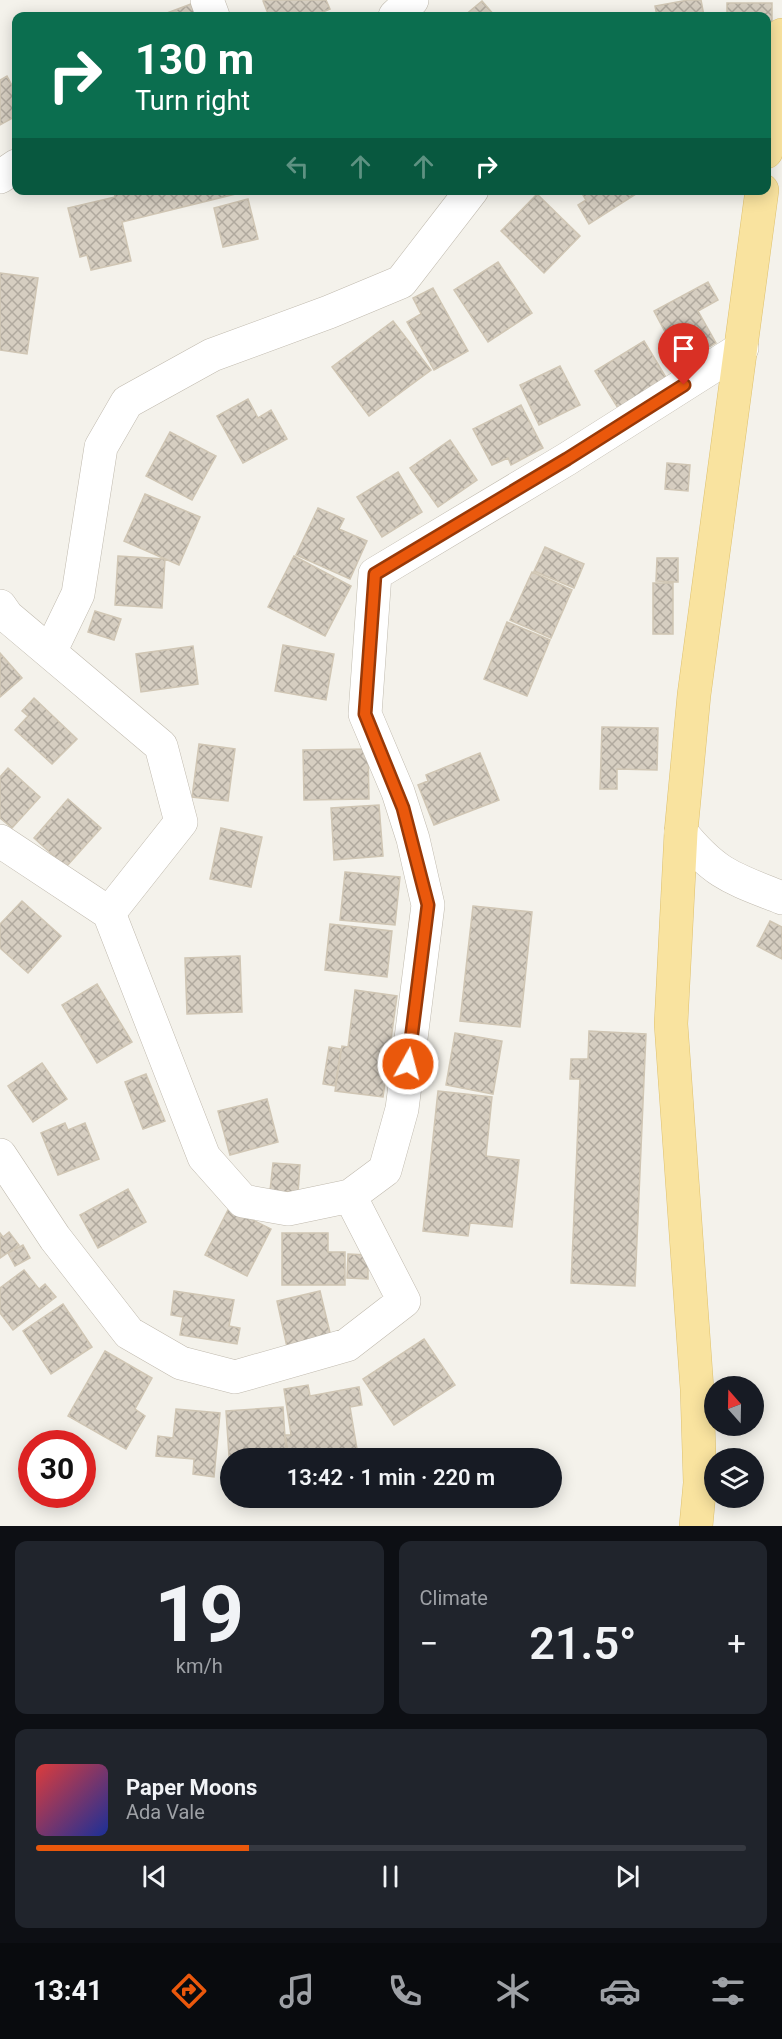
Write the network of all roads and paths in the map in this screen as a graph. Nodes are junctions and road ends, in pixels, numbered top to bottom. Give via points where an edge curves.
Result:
1 (412, 0) edge
2 (399, 12) edge
3 (782, 35) edge
4 (771, 87) edge
5 (468, 195) edge
6 (761, 195) edge
7 (742, 348) junction
8 (0, 606) edge
9 (50, 652) junction
10 (681, 832) junction
11 (0, 841) edge
12 (782, 898) edge
13 (108, 913) junction
14 (0, 1155) edge
15 (350, 1196) junction
16 (696, 1526) edge

1 - 2 street
3 - 4 main road
5 - 9 street via 401,282 212,355 127,402 101,447 78,594
6 - 7 main road
7 - 10 main road via 694,695
7 - 15 street via 375,574 365,714 404,811 428,905 402,1109 385,1170
8 - 9 street
9 - 13 street via 160,746 181,822
10 - 12 street via 704,860 726,876
10 - 16 main road via 671,1024 697,1389 700,1483
11 - 13 street
13 - 15 street via 204,1157 243,1201 288,1209
14 - 15 street via 55,1238 129,1333 181,1363 235,1377 347,1345 404,1301

